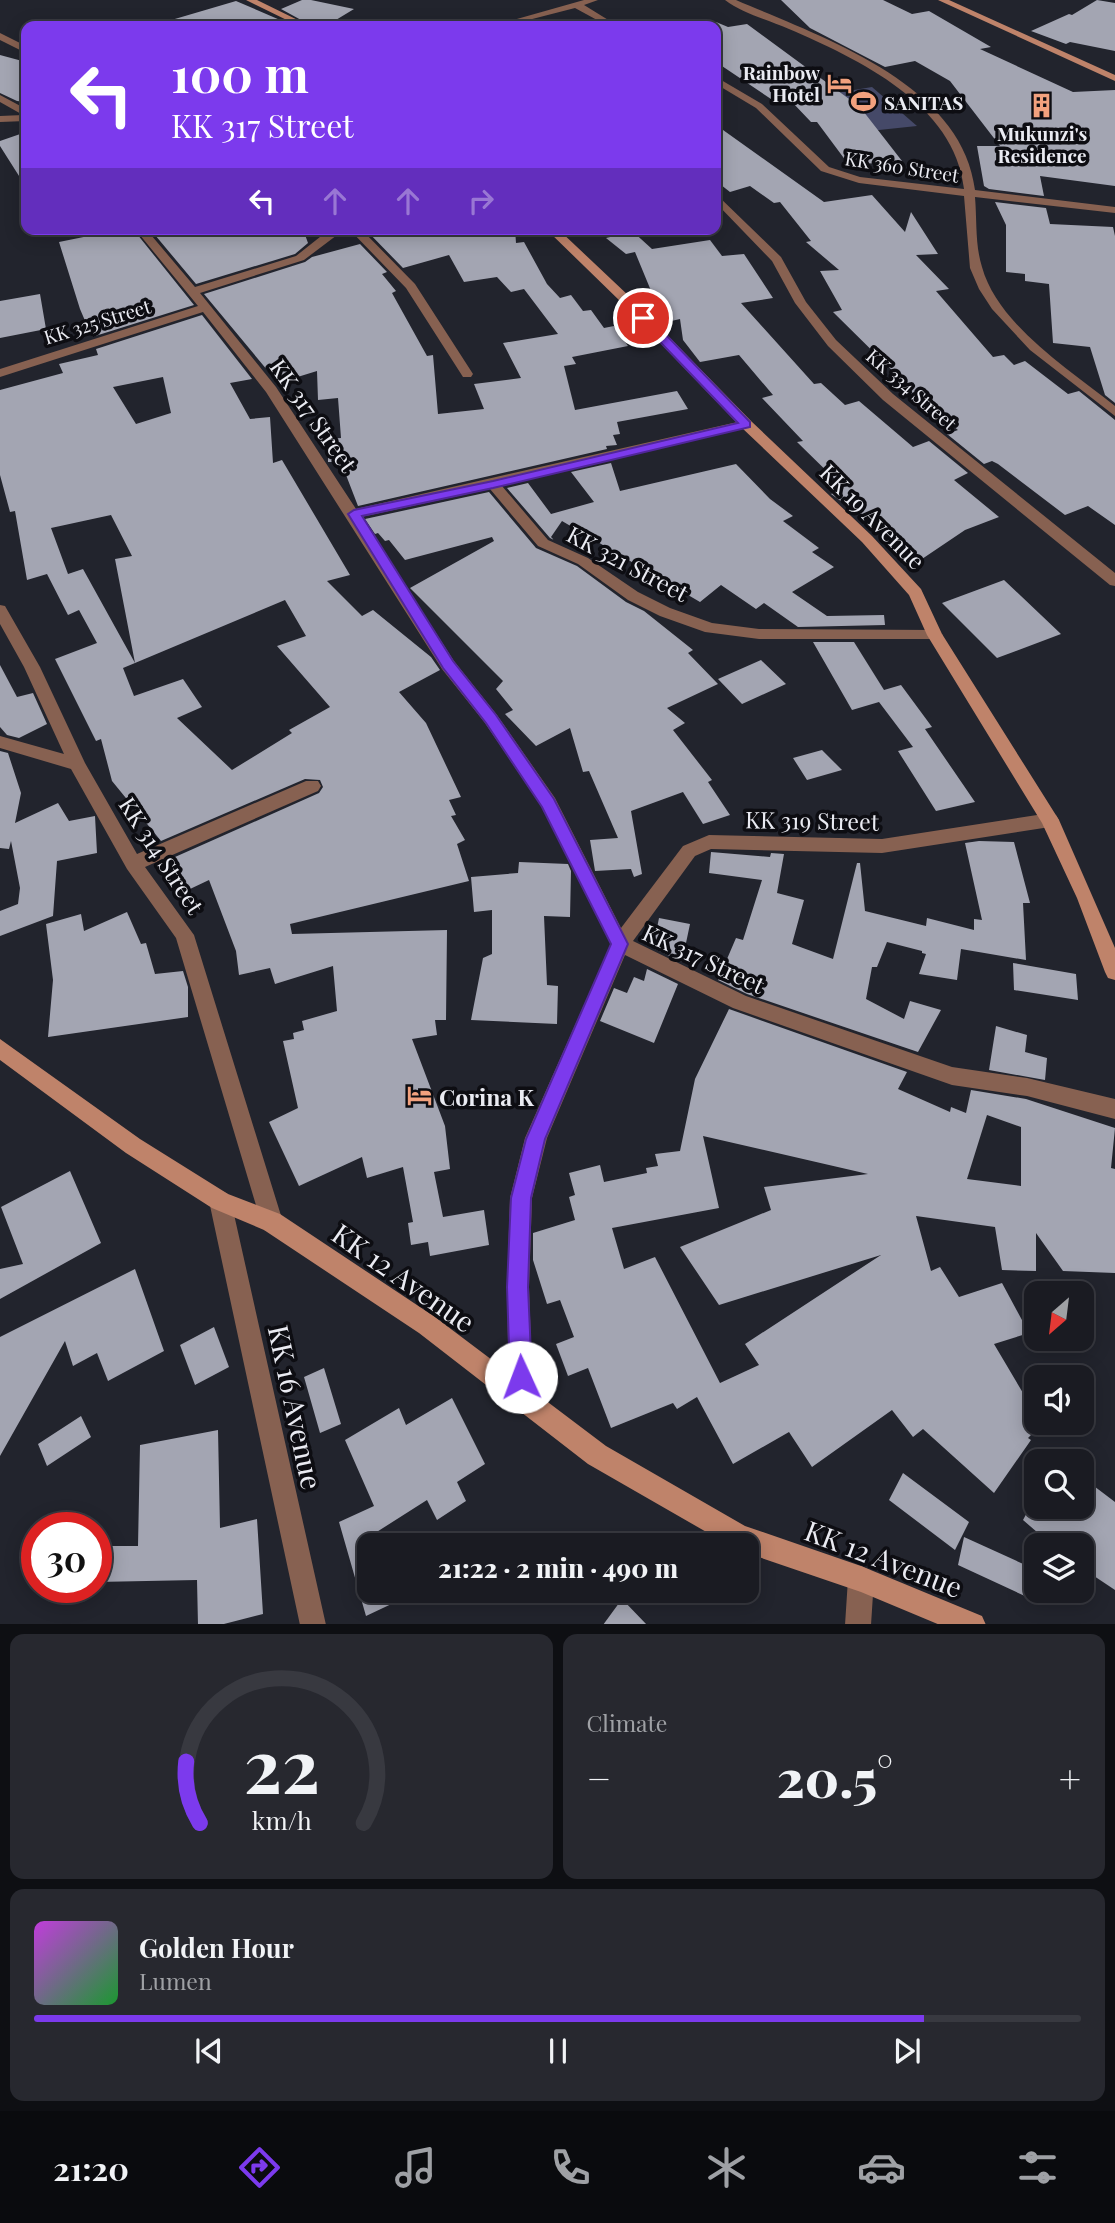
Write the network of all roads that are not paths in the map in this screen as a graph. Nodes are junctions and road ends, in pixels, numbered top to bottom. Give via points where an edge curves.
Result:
1 (250, 0) edge
2 (594, 0) edge
3 (729, 0) edge
4 (942, 0) edge
5 (575, 4) junction
6 (295, 21) edge
7 (514, 21) edge
8 (605, 21) edge
9 (0, 36) edge
10 (21, 47) edge
11 (1115, 76) edge
12 (721, 83) edge
13 (0, 98) edge
14 (21, 110) edge
15 (0, 118) edge
16 (21, 118) edge
17 (972, 194) junction
18 (721, 202) edge
19 (1115, 210) edge
20 (145, 235) edge
21 (327, 235) edge
22 (360, 235) edge
23 (557, 235) edge
24 (194, 291) junction
25 (206, 307) junction
26 (0, 373) edge
27 (467, 374) dead end
28 (1115, 412) edge
29 (746, 424) junction
30 (493, 485) junction
31 (354, 514) junction
32 (1115, 581) edge
33 (0, 610) edge
34 (935, 635) junction
35 (0, 742) edge
36 (77, 764) junction
37 (312, 786) dead end
38 (1050, 820) junction
39 (133, 864) junction
40 (620, 944) junction
41 (1115, 972) edge
42 (0, 1048) edge
43 (1115, 1109) edge
44 (220, 1202) junction
45 (272, 1222) junction
46 (522, 1400) junction
47 (862, 1579) junction
48 (313, 1624) edge
49 (858, 1624) edge
50 (971, 1624) edge

1 - 6 street
2 - 5 street
3 - 17 street via 854,56 911,93 960,151
4 - 11 street
5 - 7 street
5 - 8 street
9 - 10 street
12 - 17 street, KK 360 Street via 758,106 825,169 859,180
13 - 14 street
15 - 16 street
17 - 19 street, KK 360 Street
17 - 28 street via 976,269 987,296 1016,330
18 - 32 street, KK 334 Street via 777,259 801,303 832,343 888,397
20 - 24 street, KK 317 Street
21 - 24 street via 300,258
22 - 27 street via 411,286
23 - 29 street, KK 19 Avenue
24 - 25 street, KK 317 Street
25 - 26 street, KK 325 Street
25 - 31 street, KK 317 Street via 271,390
29 - 30 street
29 - 34 street, KK 19 Avenue via 867,539 916,593
30 - 31 street
30 - 34 street, KK 321 Street via 543,543 583,561 664,612 710,628 760,634
31 - 40 street, KK 317 Street via 448,665 549,803
33 - 36 street, KK 314 Street
34 - 38 street, KK 19 Avenue
35 - 36 street
36 - 39 street, KK 314 Street
37 - 39 street
38 - 40 street, KK 319 Street via 882,846 709,842 689,851
38 - 41 street, KK 19 Avenue
39 - 45 street, KK 314 Street via 185,935
40 - 43 street, KK 317 Street via 740,1002 952,1076 1027,1087
40 - 46 street, KK 319 Street via 536,1139 521,1198
42 - 44 street, KK 12 Avenue via 133,1146
44 - 45 street, KK 12 Avenue
44 - 48 street, KK 16 Avenue
45 - 46 street, KK 12 Avenue via 427,1325
46 - 47 street, KK 12 Avenue via 597,1455 739,1536
47 - 49 street
47 - 50 street, KK 12 Avenue

